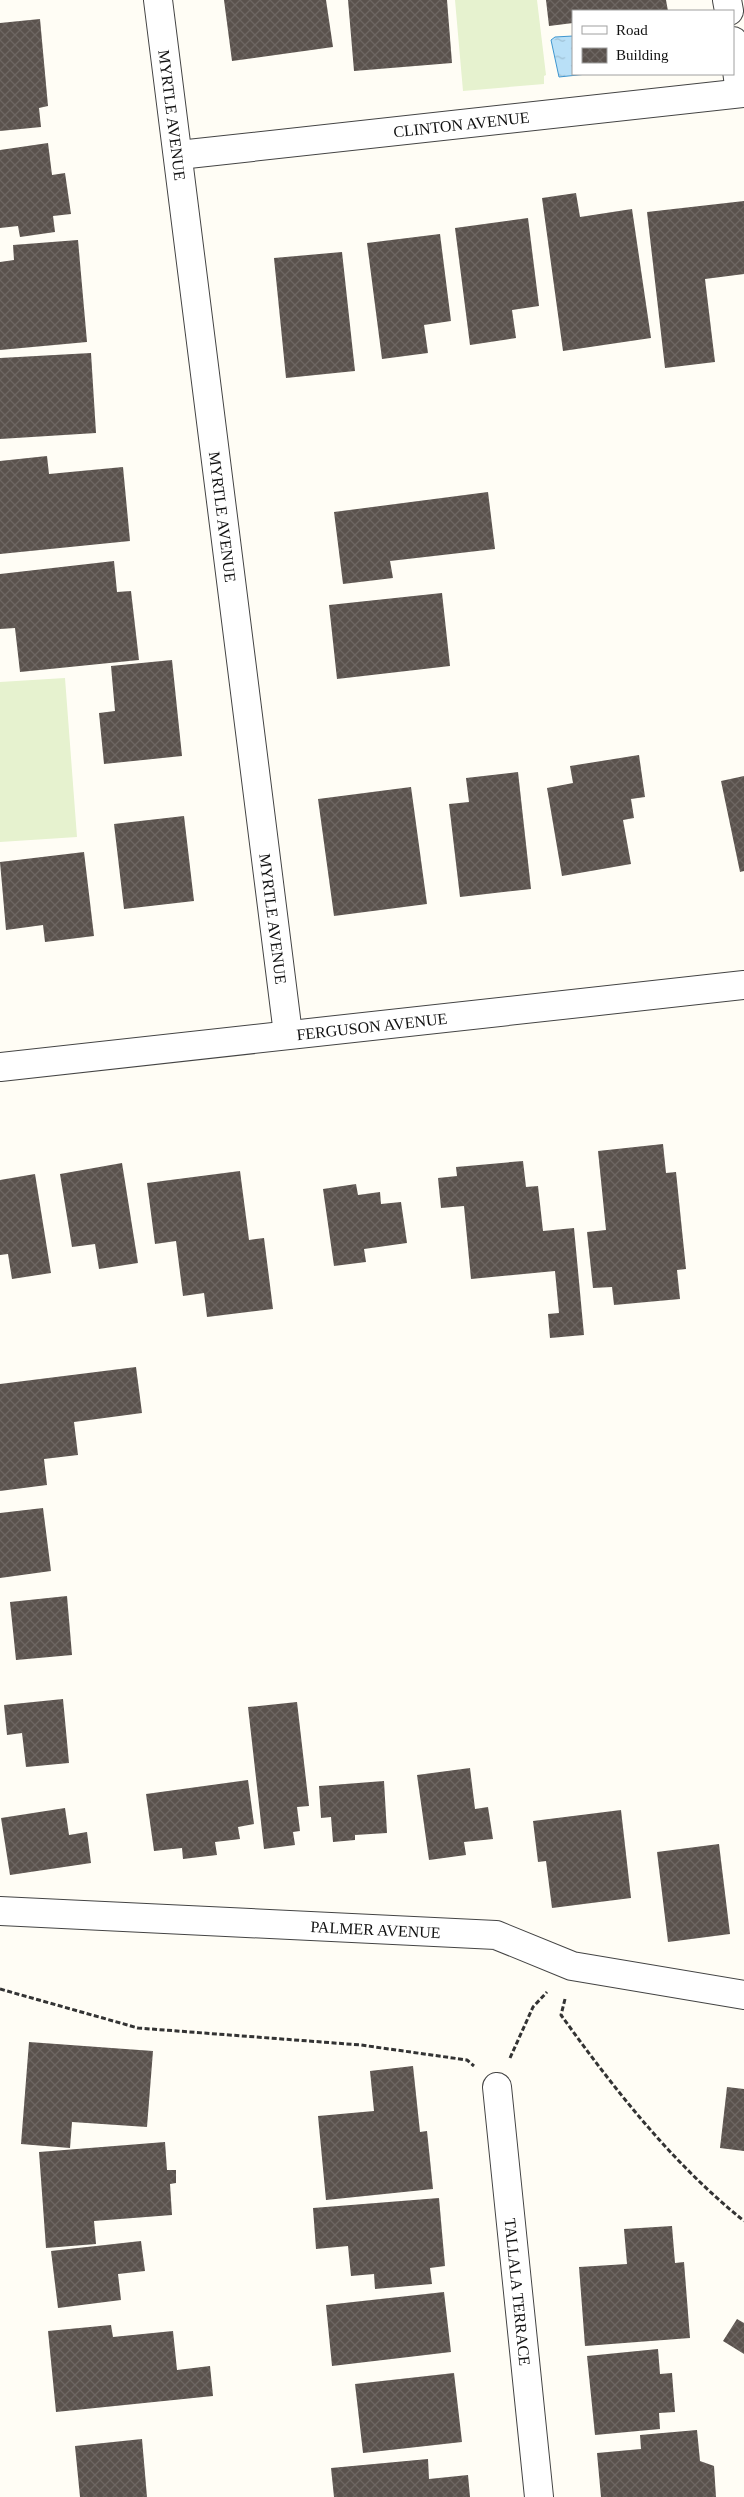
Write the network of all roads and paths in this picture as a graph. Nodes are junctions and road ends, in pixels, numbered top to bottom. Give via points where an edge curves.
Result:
1 (158, 0) edge
2 (734, 47) edge
3 (742, 93) edge
4 (179, 155) junction
5 (744, 985) edge
6 (288, 1034) junction
7 (0, 1067) edge
8 (0, 1911) edge
9 (572, 1966) junction
10 (0, 1989) edge
11 (744, 1995) edge
12 (533, 2007) dead end
13 (498, 2087) junction
14 (744, 2221) edge
15 (539, 2497) edge

1 - 4 street, MYRTLE AVENUE
2 - 3 street
3 - 4 street, CLINTON AVENUE
4 - 6 street, MYRTLE AVENUE
5 - 6 street, FERGUSON AVENUE
6 - 7 street, FERGUSON AVENUE
8 - 9 street, PALMER AVENUE via 496,1935
9 - 11 street, PALMER AVENUE
9 - 14 path via 561,2015 647,2127 708,2192
10 - 13 path via 138,2028 360,2044 467,2060
12 - 13 path
13 - 15 street, TALLALA TERRACE

